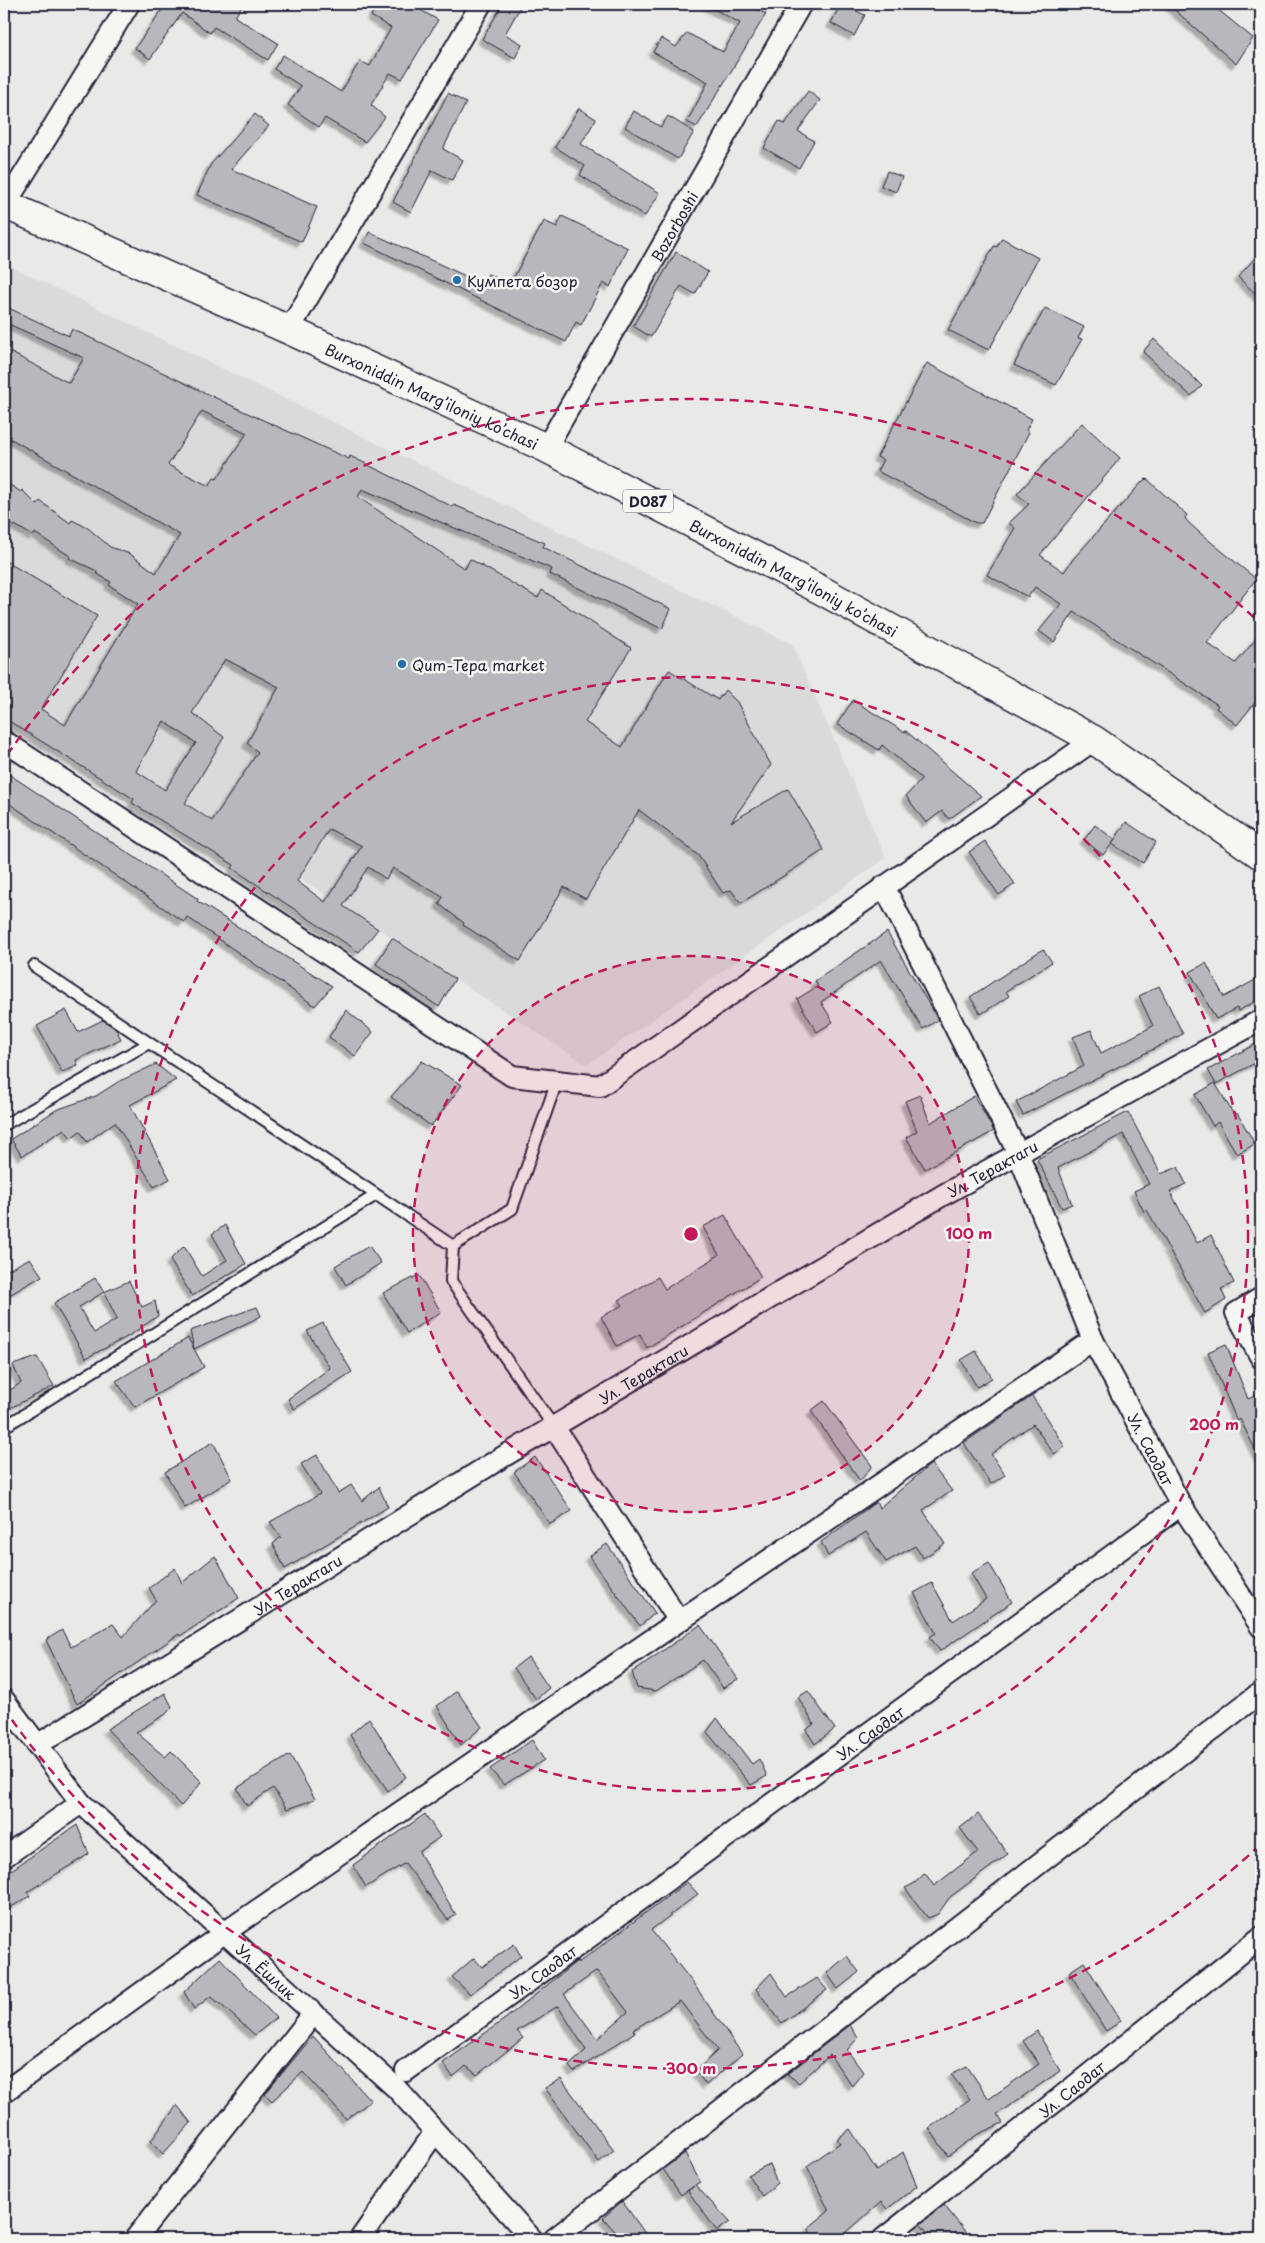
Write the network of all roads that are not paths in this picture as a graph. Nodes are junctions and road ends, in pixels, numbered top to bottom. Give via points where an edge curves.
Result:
1 (129, 4) edge
2 (480, 4) edge
3 (801, 4) edge
4 (5, 205) edge
5 (289, 330) junction
6 (546, 448) junction
7 (1094, 740) junction
8 (4, 741) edge
9 (1261, 855) edge
10 (884, 886) junction
11 (34, 966) dead end
12 (1261, 1020) edge
13 (149, 1042) junction
14 (557, 1081) junction
15 (4, 1126) edge
16 (1018, 1153) junction
17 (376, 1195) junction
18 (453, 1246) junction
19 (1261, 1298) edge
20 (1093, 1340) junction
21 (1261, 1358) edge
22 (4, 1427) edge
23 (554, 1427) junction
24 (1181, 1505) junction
25 (679, 1621) junction
26 (1261, 1627) edge
27 (1261, 1692) edge
28 (4, 1700) edge
29 (37, 1745) junction
30 (81, 1803) junction
31 (4, 1857) edge
32 (224, 1933) junction
33 (1261, 1937) edge
34 (314, 2013) junction
35 (406, 2071) dead end
36 (4, 2092) edge
37 (436, 2132) junction
38 (135, 2239) edge
39 (360, 2239) edge
40 (532, 2239) edge
41 (554, 2239) edge
42 (883, 2239) edge

1 - 4 street
2 - 5 street
3 - 6 street, Bozorboshi
4 - 5 main road, Burxoniddin Marg’iloniy ko’chasi / D087
5 - 6 main road, Burxoniddin Marg’iloniy ko’chasi / D087
6 - 7 main road, Burxoniddin Marg’iloniy ko’chasi / D087 via 819,589
7 - 9 main road, Burxoniddin Marg’iloniy ko’chasi / D087
7 - 10 street
8 - 14 street via 512,1076
10 - 14 street via 600,1086
10 - 16 street, Ул. Саодат
11 - 13 lane
12 - 16 street, Ул. Терактаги
13 - 15 lane
13 - 17 lane
14 - 18 lane via 512,1209
16 - 20 street, Ул. Саодат
16 - 23 street, Ул. Терактаги
17 - 18 lane
17 - 22 lane
18 - 23 lane via 451,1281
19 - 21 street via 1236,1313
20 - 24 street, Ул. Саодат
20 - 25 street
23 - 25 street
23 - 29 street, Ул. Терактаги
24 - 26 street
24 - 35 street, Ул. Саодат
25 - 32 street
27 - 41 street
28 - 29 street, Ул. Ёшлик
29 - 30 street, Ул. Ёшлик
30 - 31 street
30 - 32 street, Ул. Ёшлик
32 - 34 street, Ул. Ёшлик
32 - 36 street
33 - 42 street, Ул. Саодат
34 - 37 street, Ул. Ёшлик via 396,2088
34 - 38 street
37 - 39 street
37 - 40 street, Ул. Ёшлик

